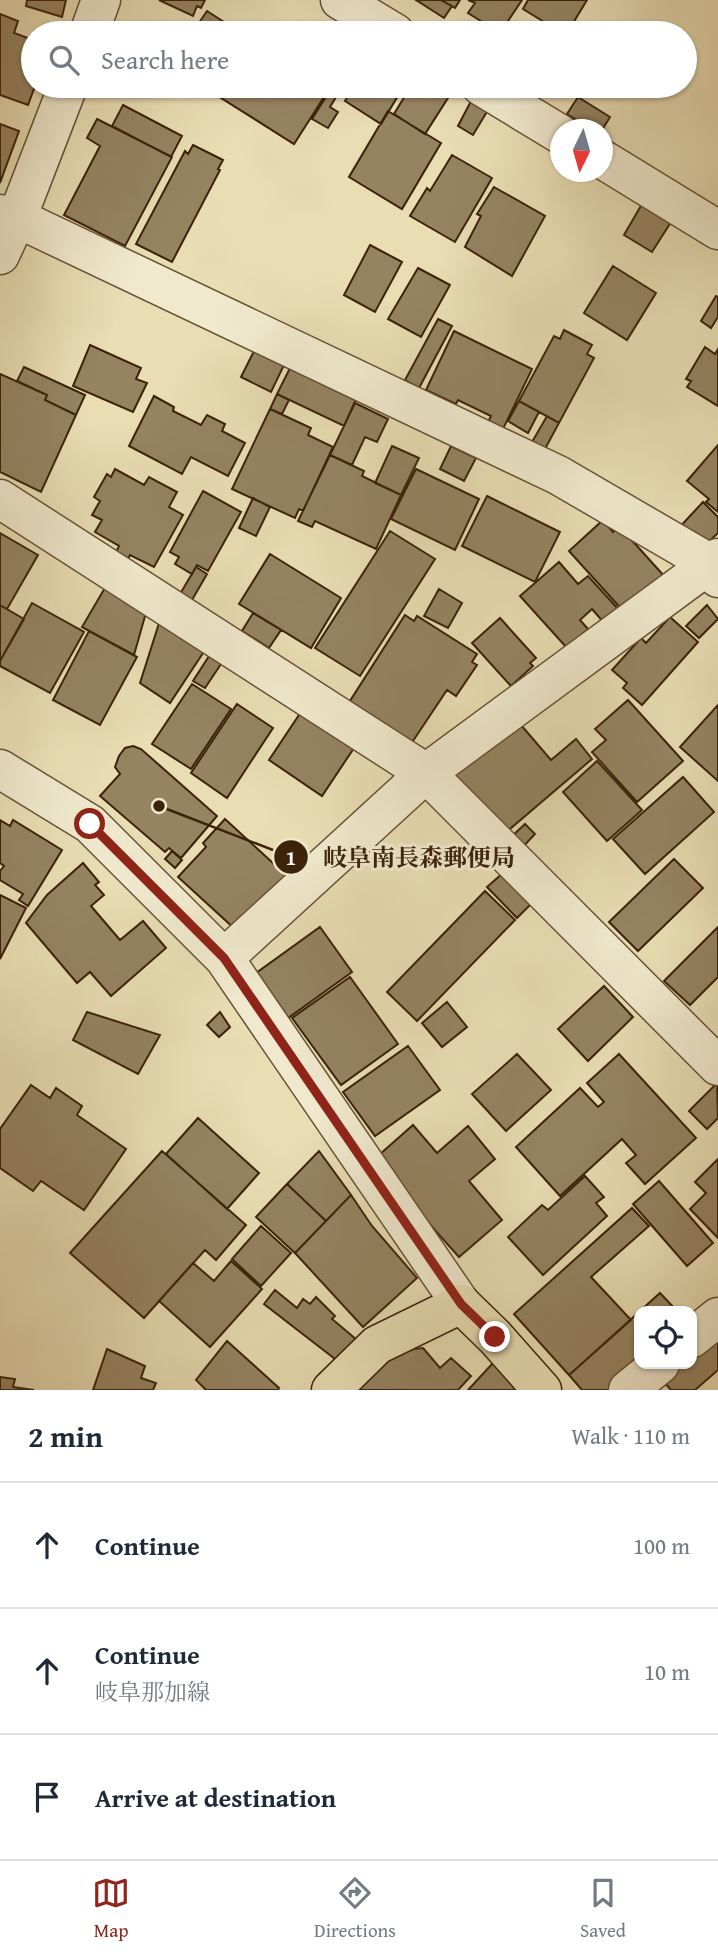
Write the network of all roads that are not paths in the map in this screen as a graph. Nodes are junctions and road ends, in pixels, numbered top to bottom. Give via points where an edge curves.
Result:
1 (101, 0) edge
2 (340, 0) edge
3 (93, 21) edge
4 (375, 21) edge
5 (63, 98) edge
6 (501, 98) edge
7 (550, 127) edge
8 (613, 165) edge
9 (9, 216) edge
10 (718, 230) edge
11 (0, 255) edge
12 (0, 499) edge
13 (716, 567) edge
14 (0, 769) edge
15 (426, 773) junction
16 (224, 958) junction
17 (718, 1066) edge
18 (461, 1304) junction
19 (718, 1317) edge
20 (697, 1334) edge
21 (654, 1369) edge
22 (331, 1390) edge
23 (542, 1390) edge
24 (628, 1390) edge

1 - 3 street
2 - 4 street
5 - 9 street
6 - 7 street
8 - 10 street
9 - 11 street
9 - 13 street via 558,475
12 - 15 street
13 - 15 street
14 - 16 street via 90,824
15 - 16 street
15 - 17 street
16 - 18 street
18 - 22 main road via 377,1345
18 - 23 main road
19 - 20 street
21 - 24 street

